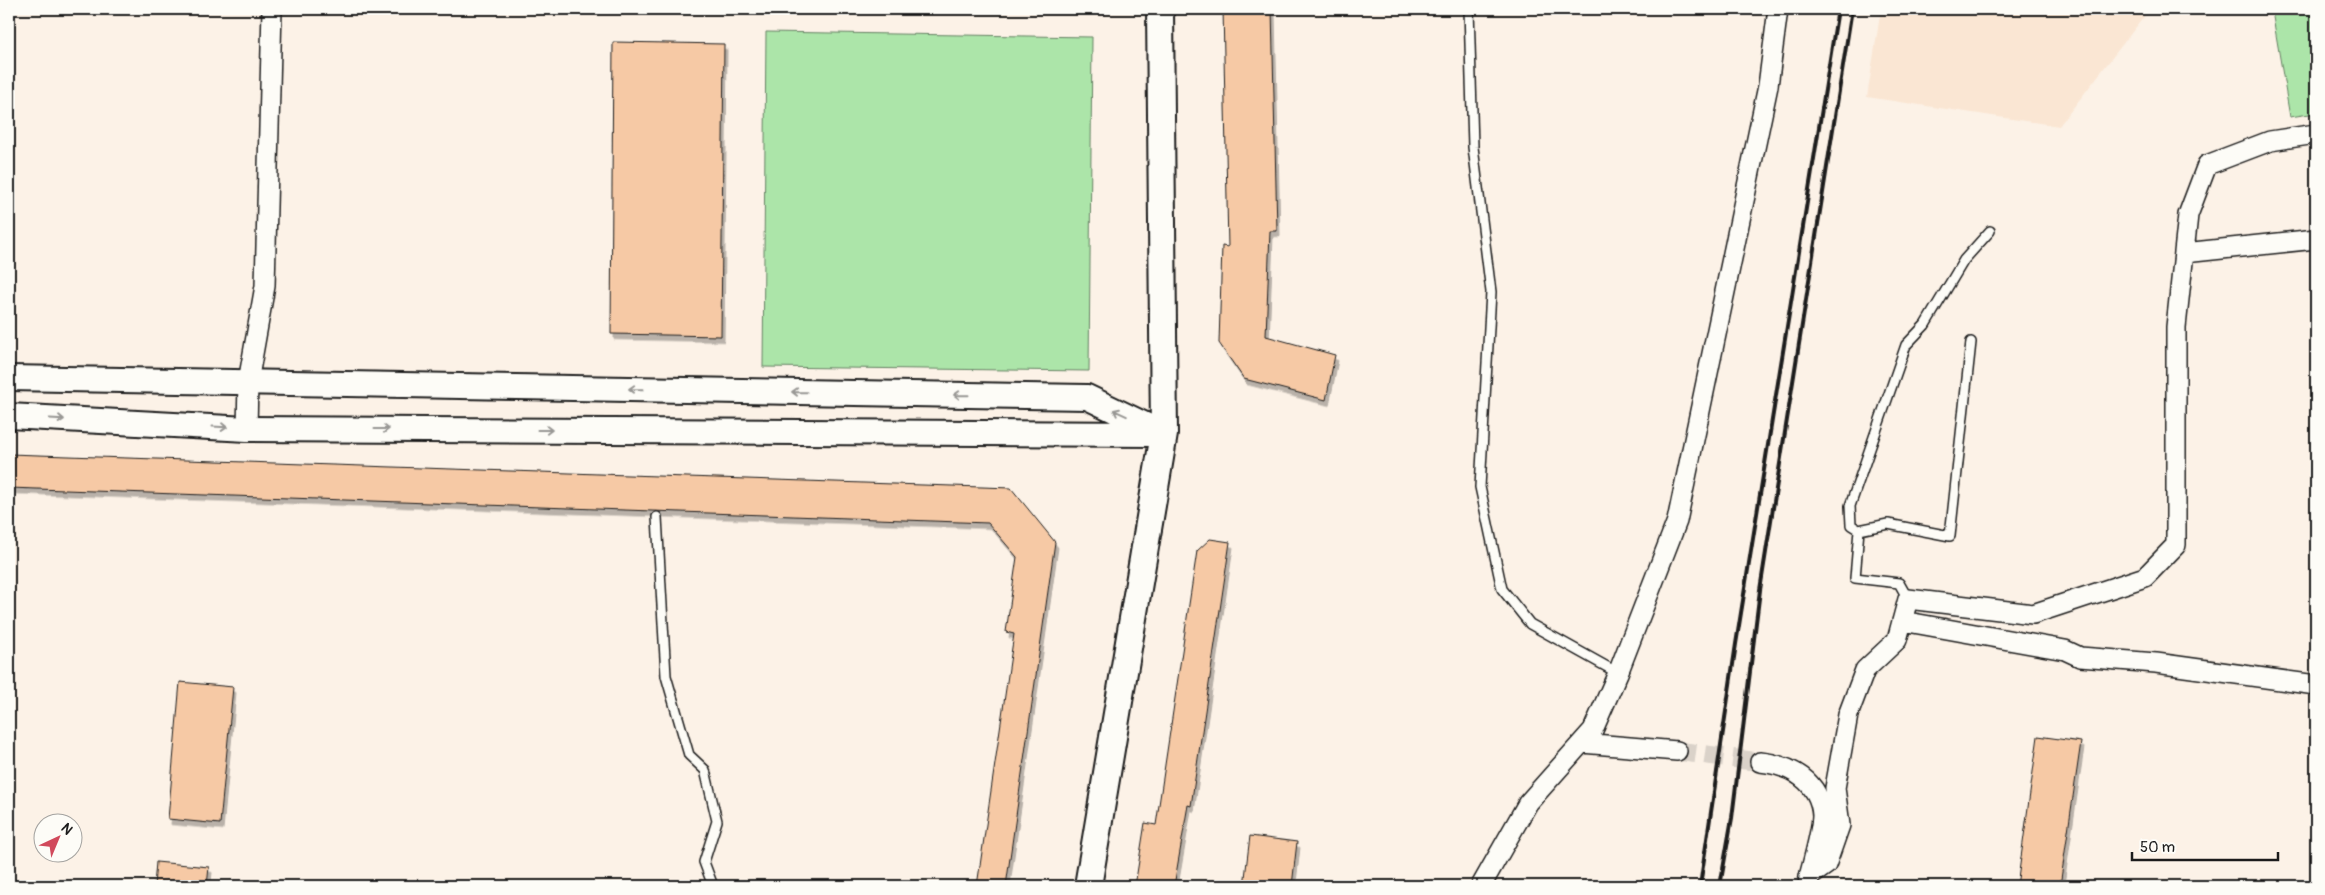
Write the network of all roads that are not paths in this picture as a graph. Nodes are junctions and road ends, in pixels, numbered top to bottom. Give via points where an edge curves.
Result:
1 (272, 9) edge
2 (1160, 9) edge
3 (1469, 9) edge
4 (1778, 9) edge
5 (2316, 134) edge
6 (1990, 231) dead end
7 (2316, 239) edge
8 (2184, 253) junction
9 (1971, 342) dead end
10 (9, 378) edge
11 (248, 382) junction
12 (9, 416) edge
13 (247, 429) junction
14 (1164, 434) junction
15 (657, 517) dead end
16 (1859, 530) junction
17 (1908, 599) junction
18 (1902, 621) junction
19 (1618, 673) junction
20 (2316, 685) edge
21 (1582, 743) junction
22 (1677, 751) tunnel mouth
23 (1760, 762) tunnel mouth
24 (1809, 881) edge
25 (713, 886) edge
26 (1088, 886) edge
27 (1481, 886) edge

1 - 11 street via 265,286
2 - 14 main road
3 - 19 lane via 1473,147 1491,292 1480,486 1502,589 1530,624
4 - 19 street via 1768,86 1677,521
5 - 8 street via 2270,141 2207,165 2188,215
6 - 16 lane via 1964,260 1925,325 1906,345 1850,506 1851,525
7 - 8 street
8 - 17 street via 2176,327 2176,545 2145,577 2033,614
9 - 16 lane via 1950,536 1888,524
10 - 11 street
11 - 13 street
14 -> 11 street via 1087,397
12 -> 13 street
13 -> 14 street
14 - 26 main road
15 - 25 lane via 666,676 690,756 705,770 718,821 704,862
16 - 17 lane via 1855,578 1899,583
17 - 18 street
18 - 20 street via 2066,650 2080,657 2156,663
18 - 24 street via 1897,640 1865,670 1848,715 1835,788 1840,826 1826,865
19 - 21 street via 1593,730
21 - 22 street
21 - 27 street via 1528,804
23 - 24 street via 1778,764 1795,771 1818,799 1822,816

